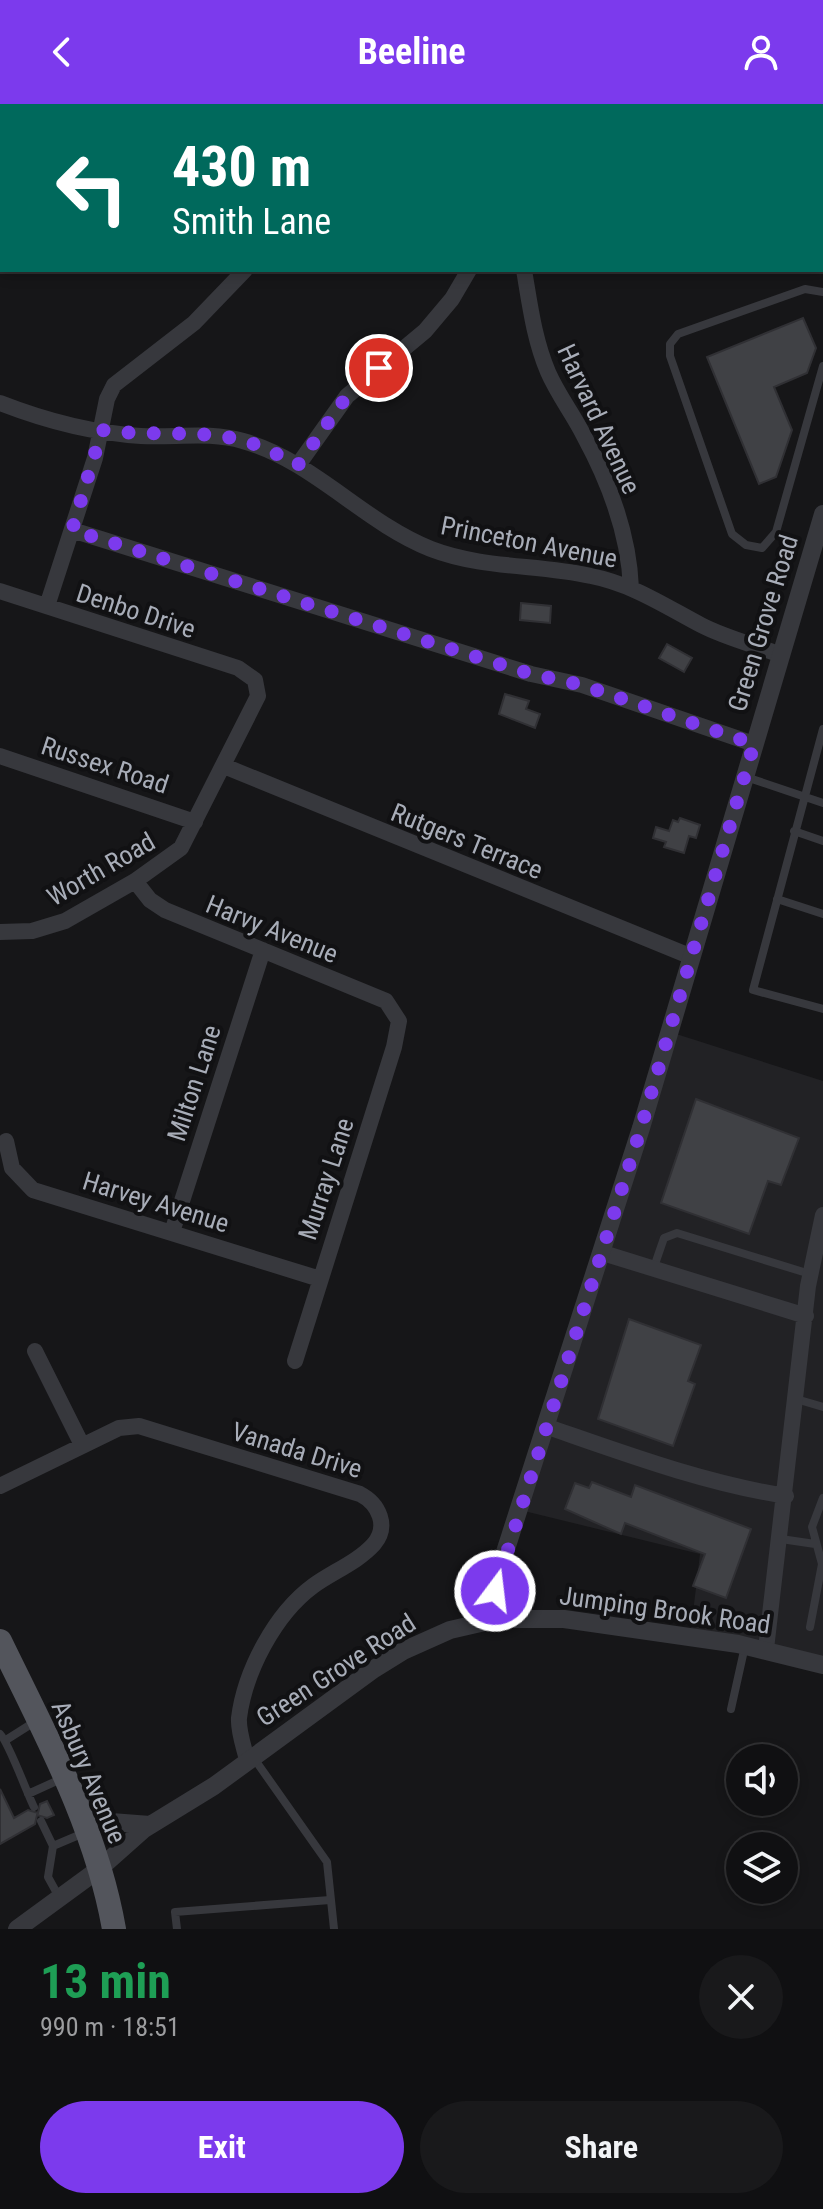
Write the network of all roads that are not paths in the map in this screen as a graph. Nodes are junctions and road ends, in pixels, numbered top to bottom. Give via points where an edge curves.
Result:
1 (243, 272) edge
2 (468, 272) edge
3 (524, 272) edge
4 (823, 292) edge
5 (823, 366) edge
6 (0, 403) edge
7 (811, 409) junction
8 (823, 413) edge
9 (102, 430) junction
10 (298, 465) junction
11 (823, 514) edge
12 (72, 530) junction
13 (631, 588) junction
14 (0, 591) edge
15 (47, 606) junction
16 (781, 655) junction
17 (255, 680) joint
18 (823, 729) edge
19 (754, 744) junction
20 (0, 756) edge
21 (224, 766) junction
22 (745, 777) junction
23 (804, 795) junction
24 (823, 803) edge
25 (195, 822) junction
26 (794, 831) junction
27 (823, 841) edge
28 (135, 881) junction
29 (777, 899) junction
30 (823, 914) edge
31 (0, 932) edge
32 (263, 950) junction
33 (692, 957) junction
34 (823, 1009) edge
35 (396, 1012) joint
36 (6, 1141) dead end
37 (823, 1215) edge
38 (172, 1232) junction
39 (603, 1253) junction
40 (654, 1267) junction
41 (811, 1274) junction
42 (320, 1279) junction
43 (806, 1316) junction
44 (35, 1351) dead end
45 (295, 1361) dead end
46 (796, 1399) junction
47 (823, 1407) edge
48 (548, 1427) junction
49 (82, 1445) junction
50 (0, 1486) edge
51 (786, 1496) junction
52 (823, 1498) edge
53 (781, 1539) junction
54 (815, 1544) junction
55 (498, 1619) junction
56 (810, 1627) dead end
57 (0, 1641) edge
58 (746, 1646) junction
59 (766, 1649) junction
60 (823, 1665) edge
61 (731, 1709) dead end
62 (38, 1719) junction
63 (3, 1737) edge
64 (249, 1758) junction
65 (65, 1777) junction
66 (28, 1794) junction
67 (76, 1801) junction
68 (34, 1807) dead end
69 (41, 1821) dead end
70 (150, 1825) junction
71 (87, 1832) junction
72 (53, 1846) junction
73 (99, 1869) junction
74 (60, 1898) junction
75 (330, 1900) junction
76 (17, 1929) edge
77 (114, 1929) edge
78 (177, 1929) edge
79 (334, 1929) edge

1 - 9 street via 194,323 114,385
2 - 10 street via 425,331 347,396
3 - 13 street, Harvard Avenue via 541,353 604,478 629,552
4 - 7 lane via 805,289 678,334 670,344 732,534 746,545 762,548 776,532
5 - 7 lane
6 - 9 street, Princeton Avenue via 66,426
7 - 8 lane
9 - 10 street, Princeton Avenue via 228,437
9 - 12 street
10 - 13 street, Princeton Avenue via 383,526 433,550 505,568 592,576
11 - 16 street, Green Grove Road
12 - 15 street
12 - 19 street via 582,685
13 - 16 street, Princeton Avenue via 715,632
14 - 15 street, Denbo Drive
15 - 17 street, Denbo Drive via 238,668
16 - 19 street, Green Grove Road
17 - 21 street, Worth Road via 258,696
18 - 23 lane
19 - 22 street, Green Grove Road
20 - 25 street, Russex Road
21 - 25 street, Worth Road
21 - 33 street, Rutgers Terrace
22 - 23 lane
22 - 33 street, Green Grove Road
23 - 24 lane
23 - 26 lane
25 - 28 street, Worth Road via 181,848
26 - 27 lane
26 - 29 lane
28 - 31 street, Worth Road via 65,921 32,931
28 - 32 street, Harvy Avenue via 165,910
29 - 30 lane
29 - 34 lane via 753,990
32 - 35 street, Harvy Avenue via 386,1001
32 - 38 street, Milton Lane
33 - 39 street, Green Grove Road
35 - 42 street, Murray Lane via 394,1047
36 - 38 street, Harvey Avenue via 12,1168 33,1190
37 - 41 street
38 - 42 street, Harvey Avenue
39 - 40 street
39 - 48 street, Green Grove Road
40 - 41 lane via 664,1238 677,1233
40 - 43 street
41 - 43 street
42 - 45 street, Murray Lane
43 - 46 street
44 - 49 street
46 - 47 lane
46 - 51 street
48 - 51 street via 668,1469
48 - 55 street, Green Grove Road via 497,1577
49 - 50 street, Vanada Drive
49 - 64 street, Vanada Drive via 119,1428 139,1426 360,1494 378,1509 381,1529 373,1545 311,1587 266,1643 239,1722
51 - 53 street
52 - 54 lane via 812,1527
53 - 54 lane
53 - 59 street
54 - 56 lane via 822,1564
55 - 58 street, Jumping Brook Road via 564,1619
55 - 64 street, Green Grove Road via 450,1630 403,1651
57 - 62 main road, Asbury Avenue
58 - 59 street, Jumping Brook Road
58 - 61 lane
59 - 60 street, Jumping Brook Road
62 - 63 lane
62 - 65 main road, Asbury Avenue
63 - 66 lane
64 - 70 street, Green Grove Road
64 - 75 lane via 327,1862
65 - 66 lane
65 - 67 main road, Asbury Avenue
66 - 68 lane
67 - 70 street via 111,1822
67 - 71 main road, Asbury Avenue
69 - 72 lane
70 - 73 street, Green Grove Road
71 - 72 lane
71 - 73 main road, Asbury Avenue
72 - 74 lane via 48,1877
73 - 74 street, Green Grove Road
73 - 77 main road, Asbury Avenue
74 - 76 street, Green Grove Road
75 - 78 lane via 175,1912
75 - 79 lane

